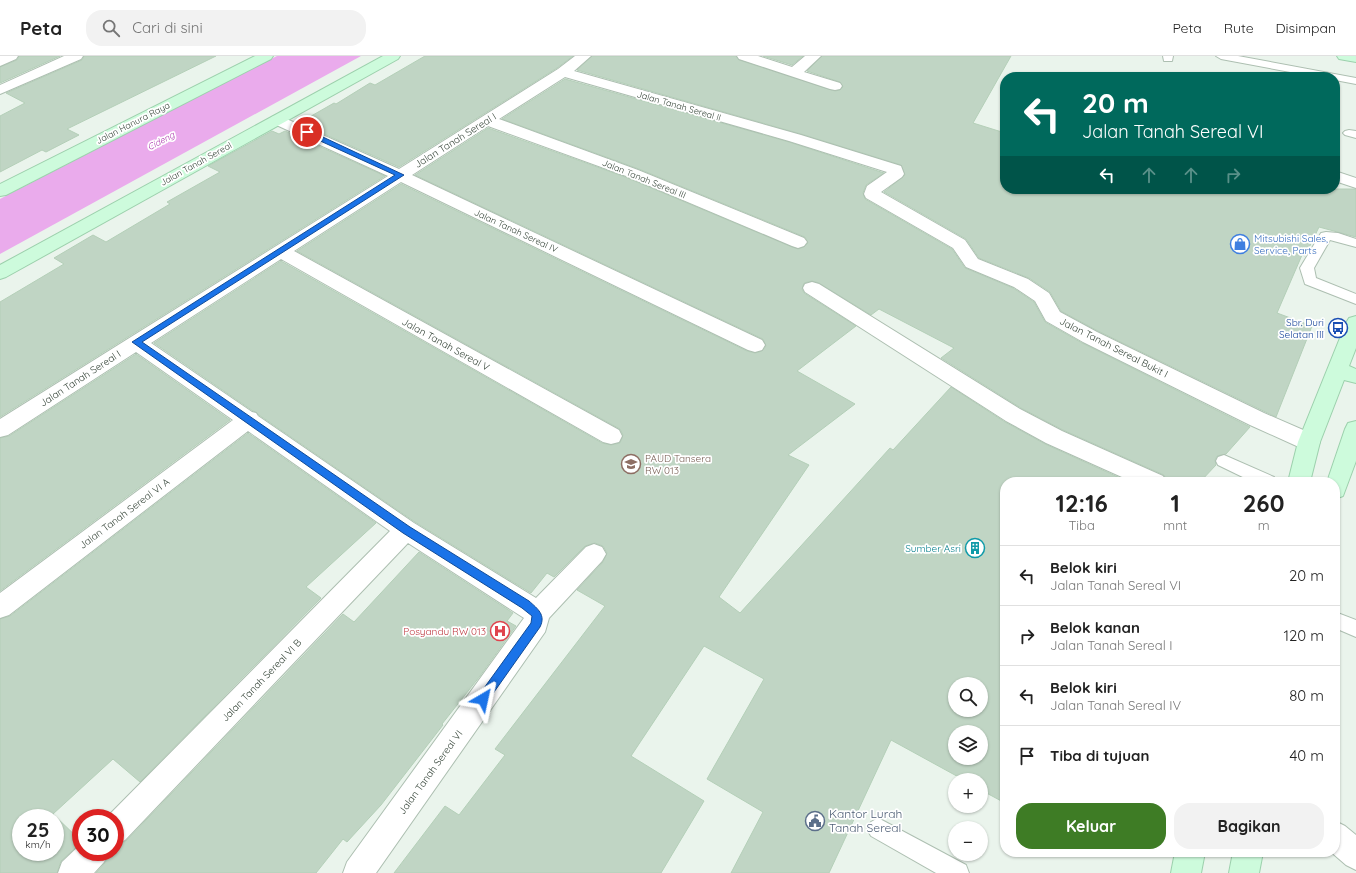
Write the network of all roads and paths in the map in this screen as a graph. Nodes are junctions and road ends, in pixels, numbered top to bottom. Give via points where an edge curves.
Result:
1 (12, 56) edge
2 (76, 56) edge
3 (266, 56) edge
4 (393, 56) edge
5 (584, 56) edge
6 (744, 56) edge
7 (814, 56) edge
8 (1221, 56) edge
9 (1344, 56) edge
10 (1249, 58) edge
11 (1356, 58) edge
12 (0, 62) edge
13 (563, 72) junction
14 (1314, 72) edge
15 (794, 73) junction
16 (0, 75) edge
17 (1340, 78) edge
18 (20, 81) junction
19 (1356, 81) edge
20 (835, 86) dead end
21 (0, 90) edge
22 (277, 120) junction
23 (487, 120) junction
24 (795, 138) joint
25 (400, 175) junction
26 (1340, 178) edge
27 (1356, 183) edge
28 (0, 191) edge
29 (798, 242) dead end
30 (1356, 243) edge
31 (280, 251) junction
32 (0, 273) edge
33 (812, 288) dead end
34 (1356, 299) edge
35 (1356, 323) edge
36 (136, 342) junction
37 (755, 345) dead end
38 (1337, 370) junction
39 (1356, 376) edge
40 (249, 419) junction
41 (0, 429) edge
42 (1356, 429) edge
43 (611, 436) dead end
44 (1309, 442) junction
45 (1224, 461) dead end
46 (1144, 477) edge
47 (1258, 477) edge
48 (1300, 477) edge
49 (1339, 477) edge
50 (406, 530) junction
51 (594, 554) dead end
52 (0, 607) edge
53 (537, 614) junction
54 (1340, 622) edge
55 (1356, 629) edge
56 (124, 821) edge
57 (878, 829) dead end
58 (1340, 841) edge
59 (1356, 855) edge
60 (1189, 857) edge
61 (1247, 857) edge
62 (85, 861) edge
63 (73, 873) edge
64 (358, 873) edge
65 (958, 873) edge
66 (1186, 873) edge
67 (1244, 873) edge

1 - 12 street
2 - 18 street
3 - 28 street, Jalan Hanura Raya
4 - 22 street, Jalan Tanah Sereal
5 - 13 street, Jalan Tanah Sereal I
6 - 15 street
7 - 15 street
8 - 10 lane
9 - 11 street
10 - 14 lane
13 - 23 street, Jalan Tanah Sereal I
13 - 24 street, Jalan Tanah Sereal II
15 - 20 street
16 - 18 street
17 - 19 lane
18 - 21 street
22 - 25 street, Jalan Tanah Sereal IV
22 - 32 street, Jalan Tanah Sereal
23 - 25 street, Jalan Tanah Sereal I
23 - 29 street, Jalan Tanah Sereal III via 632,173
24 - 44 street, Jalan Tanah Sereal Bukit I via 895,170 896,174 873,190 872,194 959,244 972,263 1021,283 1042,296 1053,316 1090,337
25 - 31 street, Jalan Tanah Sereal I
25 - 37 street, Jalan Tanah Sereal IV
26 - 27 street
30 - 34 lane via 1326,236 1307,268 1310,280
31 - 36 street, Jalan Tanah Sereal I
31 - 43 street, Jalan Tanah Sereal V
33 - 46 street via 1013,415 1054,437
35 - 38 street
36 - 40 street
36 - 41 street, Jalan Tanah Sereal I
38 - 39 street
38 - 44 street
40 - 50 street
40 - 52 street, Jalan Tanah Sereal VI A
42 - 49 street
44 - 48 street
45 - 47 lane
50 - 53 street via 526,604
50 - 56 street, Jalan Tanah Sereal VI B
51 - 53 street
53 - 64 street, Jalan Tanah Sereal VI via 536,624
54 - 55 lane
57 - 65 lane
58 - 59 street
60 - 66 street
61 - 67 street
62 - 63 street

